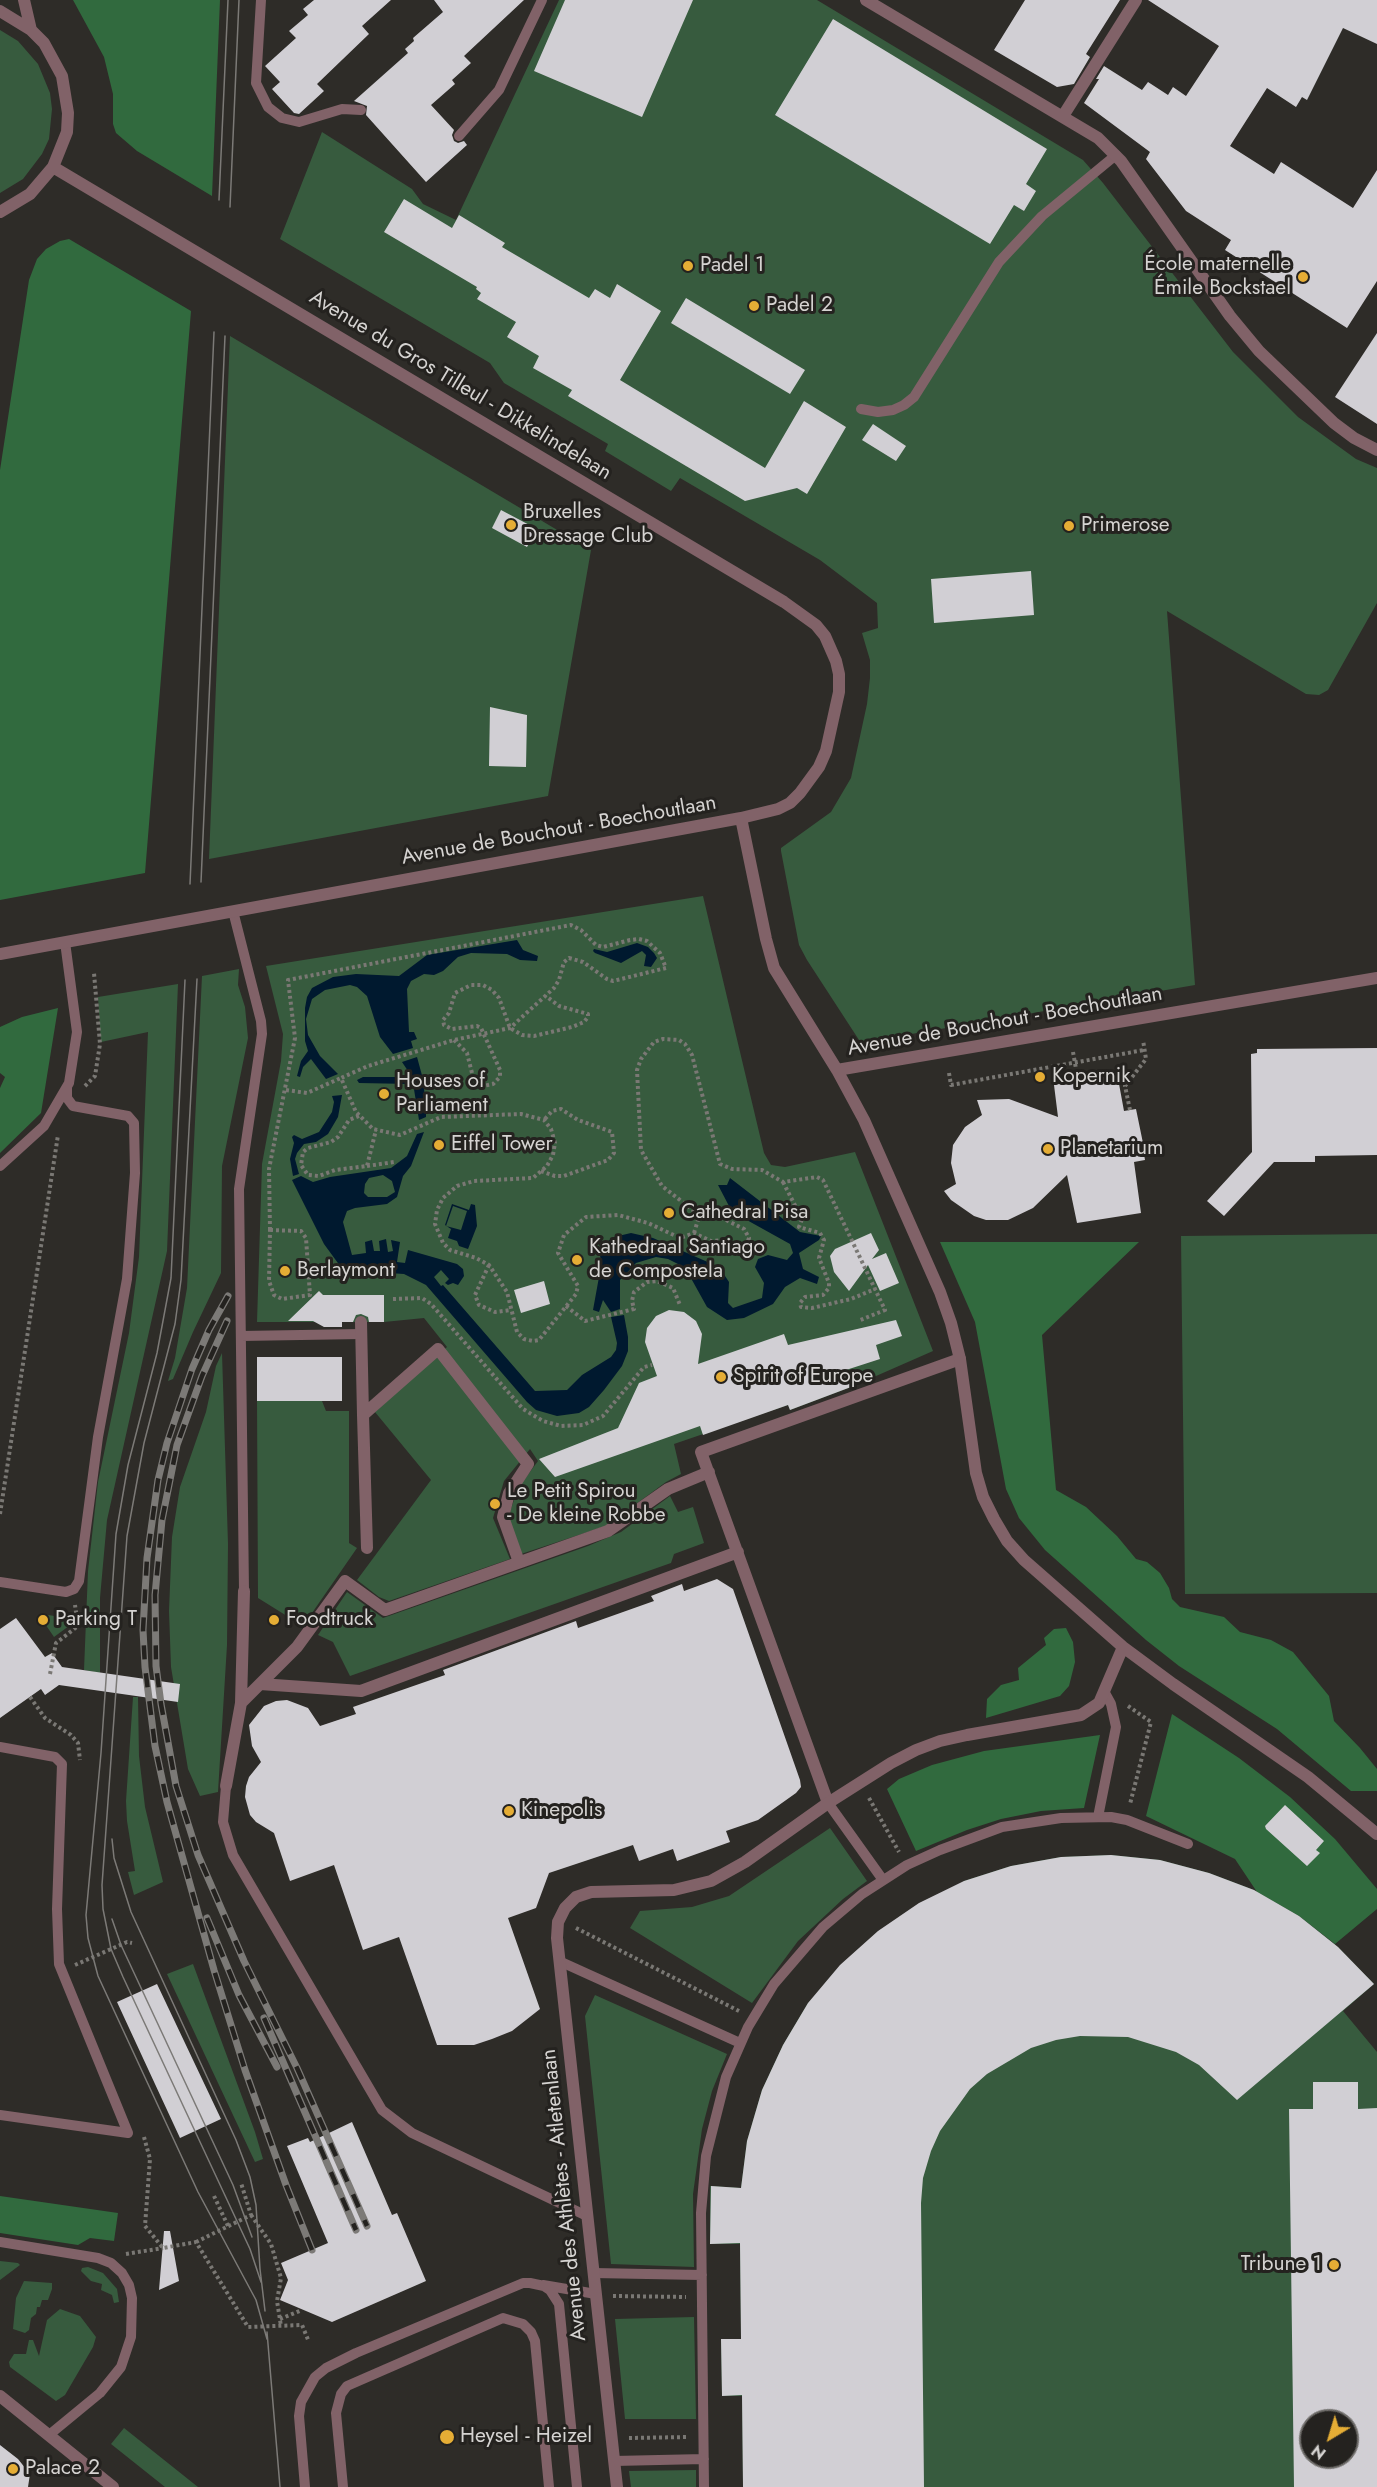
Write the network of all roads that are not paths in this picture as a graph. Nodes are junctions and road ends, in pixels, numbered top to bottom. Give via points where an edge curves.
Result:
1 (24, 0) edge
2 (261, 0) edge
3 (542, 0) edge
4 (866, 0) edge
5 (1136, 0) edge
6 (0, 12) edge
7 (31, 30) junction
8 (361, 110) dead end
9 (1063, 116) junction
10 (459, 136) dead end
11 (1116, 155) junction
12 (53, 167) junction
13 (0, 212) edge
14 (861, 409) dead end
15 (1377, 450) edge
16 (741, 818) junction
17 (233, 911) junction
18 (65, 942) junction
19 (0, 954) edge
20 (1377, 978) edge
21 (837, 1070) junction
22 (67, 1088) junction
23 (0, 1166) edge
24 (361, 1328) joint
25 (241, 1336) junction
26 (960, 1359) junction
27 (363, 1415) junction
28 (709, 1472) junction
29 (367, 1548) dead end
30 (738, 1552) junction
31 (519, 1562) junction
32 (0, 1582) edge
33 (244, 1591) joint
34 (1123, 1647) junction
35 (260, 1684) junction
36 (1105, 1693) junction
37 (242, 1703) junction
38 (0, 1747) edge
39 (226, 1786) joint
40 (828, 1803) junction
41 (1098, 1817) junction
42 (1377, 1834) edge
43 (1188, 1844) dead end
44 (882, 1880) junction
45 (560, 1961) junction
46 (740, 2043) junction
47 (0, 2115) edge
48 (587, 2216) junction
49 (0, 2242) edge
50 (593, 2273) junction
51 (702, 2275) junction
52 (537, 2283) junction
53 (596, 2294) junction
54 (0, 2396) edge
55 (49, 2435) junction
56 (704, 2459) junction
57 (614, 2461) junction
58 (112, 2487) edge
59 (305, 2487) edge
60 (343, 2487) edge
61 (549, 2487) edge
62 (578, 2487) edge
63 (617, 2487) edge
64 (704, 2487) edge

1 - 7 street
2 - 8 lane via 256,83 268,107 282,118 299,122 342,109
3 - 10 lane via 499,90
4 - 9 street
5 - 9 street
6 - 7 street
7 - 12 street via 55,59 67,94 67,132
9 - 11 street via 1098,138
11 - 14 lane via 1042,216 999,262 914,397 893,410
11 - 15 street via 1244,335 1334,423
12 - 13 street via 30,194
12 - 16 street, Avenue du Gros Tilleul - Dikkelindelaan via 784,602 816,625 832,648 840,674 826,751 810,782 790,803
16 - 17 street, Avenue de Bouchout - Boechoutlaan
16 - 21 street, Avenue de Bouchout - Boechoutlaan via 774,968
17 - 18 street, Avenue de Bouchout - Boechoutlaan
17 - 25 lane via 262,1034 239,1189
18 - 19 street, Avenue de Bouchout - Boechoutlaan
18 - 22 lane via 77,1032
20 - 21 street, Avenue de Bouchout - Boechoutlaan
21 - 26 street via 881,1153 931,1270
22 - 23 lane via 44,1126
22 - 32 lane via 67,1098 78,1108 128,1116 136,1127 127,1279 97,1447 79,1581 66,1592
24 - 25 lane
24 - 27 street
25 - 33 lane
26 - 28 street via 701,1452
26 - 34 street via 976,1473 994,1519 1024,1560
27 - 29 street
27 - 31 street via 438,1348 528,1464 509,1493 503,1517
28 - 30 street
28 - 31 street via 668,1489 608,1531
30 - 35 street via 361,1690
30 - 40 street
31 - 35 street via 385,1610 345,1581 297,1647
33 - 37 street
34 - 36 street
34 - 42 street via 1308,1777
35 - 37 street
36 - 40 street via 1091,1710 1081,1715 967,1735 916,1750
36 - 41 lane via 1116,1727
37 - 39 street
38 - 47 lane via 55,1756 62,1764 57,1953 128,2133
39 - 48 lane via 223,1822 233,1855 382,2110 412,2133
40 - 44 lane
40 - 45 street, Avenue des Athlètes - Atletenlaan via 745,1863 711,1881 674,1890 591,1892 570,1902 558,1922
41 - 43 lane via 1127,1820
41 - 44 lane via 1002,1827 940,1850
44 - 46 lane via 817,1933 774,1984
45 - 46 lane
45 - 48 street, Avenue des Athlètes - Atletenlaan
46 - 51 lane via 717,2104 706,2156 701,2194
48 - 50 street, Avenue des Athlètes - Atletenlaan
49 - 55 lane via 98,2258 122,2273 129,2285 133,2319 121,2367 100,2393
50 - 51 lane
50 - 53 street, Avenue des Athlètes - Atletenlaan
51 - 56 lane
52 - 53 lane
52 - 59 lane via 523,2283 356,2353 320,2373 307,2389 299,2416
52 - 62 lane via 549,2290 559,2304
53 - 57 street, Avenue des Athlètes - Atletenlaan
54 - 55 street
55 - 58 street
56 - 57 lane
56 - 64 lane
57 - 63 street, Avenue des Athlètes - Atletenlaan
60 - 61 lane via 336,2413 347,2386 503,2318 523,2324 535,2341

